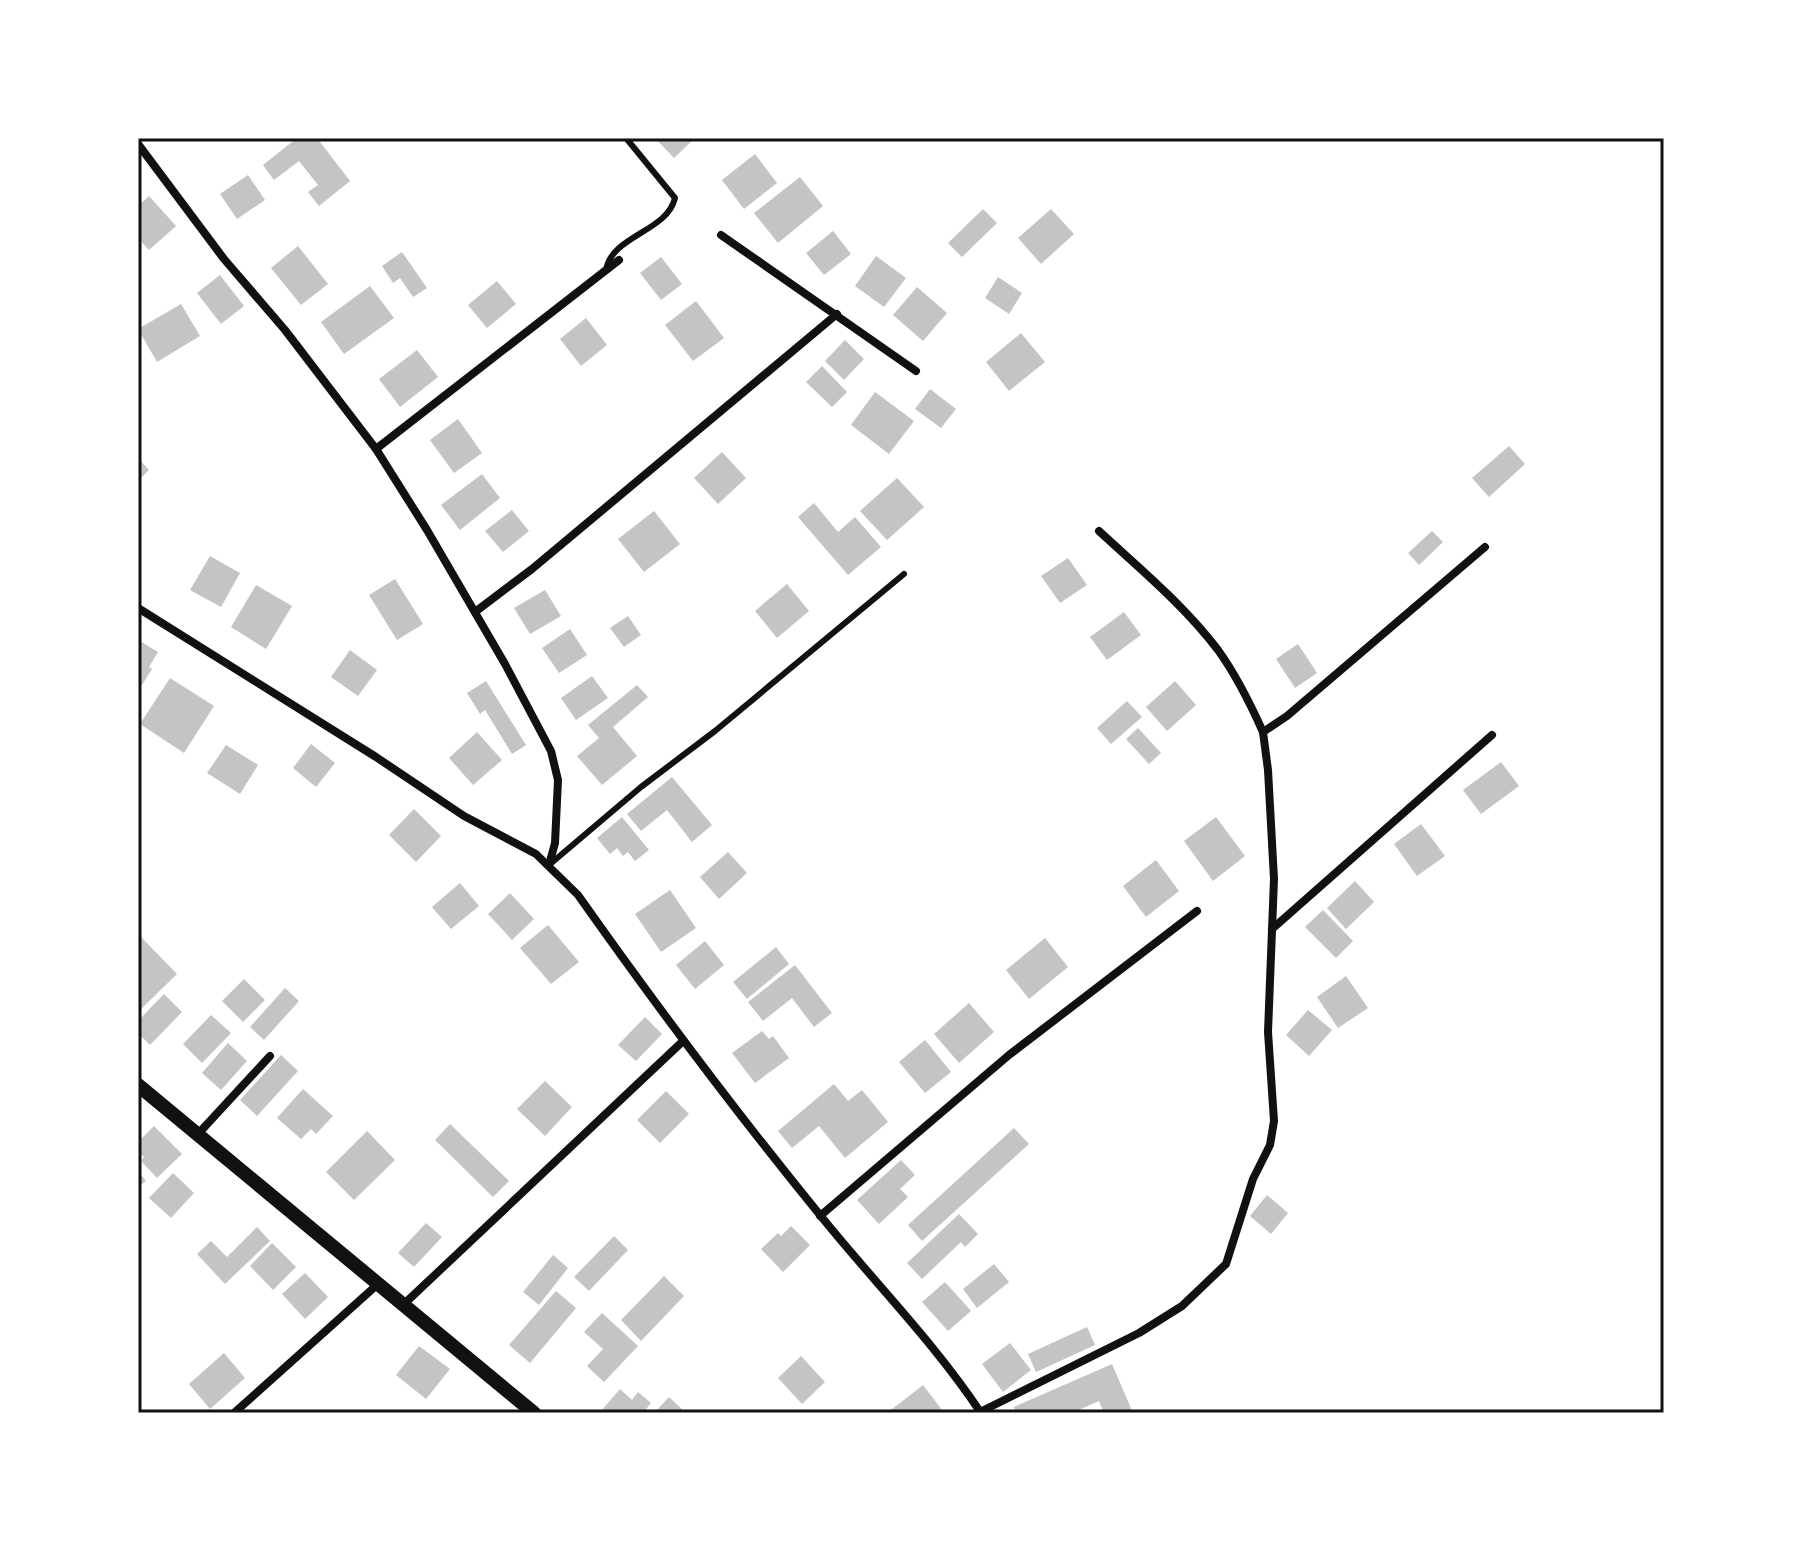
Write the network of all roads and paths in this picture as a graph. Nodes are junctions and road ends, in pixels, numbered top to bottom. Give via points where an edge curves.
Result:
1 (626, 138) edge
2 (138, 144) edge
3 (721, 235) dead end
4 (619, 260) dead end
5 (606, 270) junction
6 (837, 314) junction
7 (916, 371) dead end
8 (376, 449) junction
9 (1099, 531) dead end
10 (1485, 547) dead end
11 (904, 574) dead end
12 (138, 608) edge
13 (475, 612) junction
14 (1263, 732) junction
15 (1492, 735) dead end
16 (549, 865) junction
17 (1197, 911) dead end
18 (1272, 929) junction
19 (682, 1042) junction
20 (270, 1056) dead end
21 (138, 1085) edge
22 (198, 1134) junction
23 (820, 1216) junction
24 (378, 1284) junction
25 (403, 1305) junction
26 (234, 1413) edge
27 (534, 1413) edge
28 (980, 1413) edge

1 - 5 lane via 675,198 665,215 614,253
2 - 8 street
3 - 6 street
4 - 5 street
5 - 8 street
6 - 7 street
6 - 13 street
8 - 13 street
9 - 14 street via 1179,605 1218,651
10 - 14 street
11 - 16 lane
12 - 16 street
13 - 16 street via 551,751 559,798
14 - 18 street via 1272,823
15 - 18 street
16 - 19 street via 578,895
17 - 23 street via 1009,1055
18 - 28 street via 1268,1032 1274,1121 1226,1264 1182,1306 1139,1333
19 - 23 street
19 - 25 street
20 - 22 street
21 - 22 street
22 - 24 street
23 - 28 street via 919,1331
24 - 25 street
24 - 26 street
25 - 27 street

